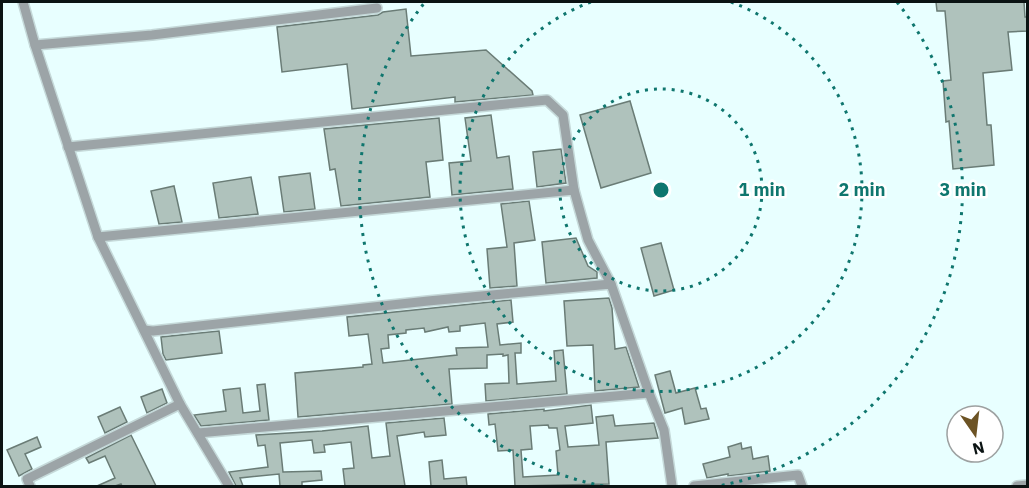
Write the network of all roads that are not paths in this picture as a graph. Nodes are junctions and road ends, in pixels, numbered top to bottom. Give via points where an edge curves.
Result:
1 (23, 2) edge
2 (377, 8) dead end
3 (35, 45) junction
4 (68, 147) junction
5 (574, 190) junction
6 (98, 237) junction
7 (611, 284) junction
8 (144, 330) junction
9 (649, 393) junction
10 (180, 404) junction
11 (198, 433) junction
12 (1028, 485) edge
13 (30, 486) edge
14 (227, 486) edge
15 (672, 486) edge
16 (694, 486) edge
17 (802, 486) edge
18 (1017, 486) edge

1 - 3 street
2 - 3 street
3 - 4 street
4 - 5 street via 547,100 563,115
4 - 6 street
5 - 6 street
5 - 7 street via 588,240
6 - 8 street
7 - 8 street
7 - 9 street
8 - 10 street
9 - 11 street
9 - 15 street via 664,430
10 - 11 street
10 - 13 street via 27,479
11 - 14 street
12 - 18 street
16 - 17 street via 798,475

